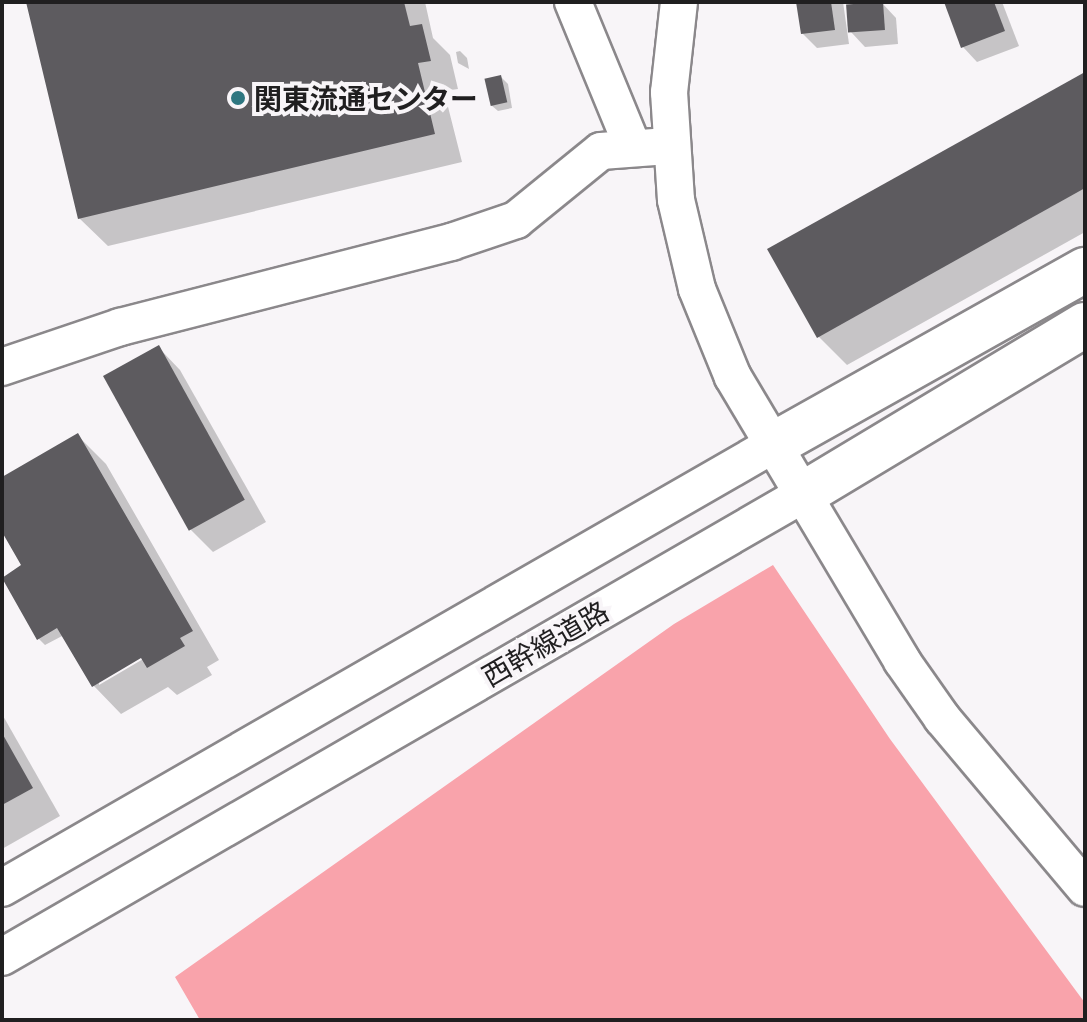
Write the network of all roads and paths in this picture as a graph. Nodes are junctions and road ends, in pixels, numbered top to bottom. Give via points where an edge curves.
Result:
1 (573, 2) edge
2 (679, 2) edge
3 (632, 145) junction
4 (668, 146) junction
5 (1085, 270) edge
6 (1085, 325) edge
7 (2, 367) edge
8 (771, 446) junction
9 (800, 496) junction
10 (2, 888) edge
11 (1085, 888) edge
12 (2, 957) edge

1 - 3 street
2 - 4 street via 671,44
3 - 4 street
3 - 7 street via 601,151 516,220 120,327
4 - 8 street via 687,259 701,301 733,377
5 - 8 main road
6 - 9 main road, 西幹線道路
8 - 9 street
8 - 10 street
9 - 11 street via 942,718
9 - 12 street, 西幹線道路

